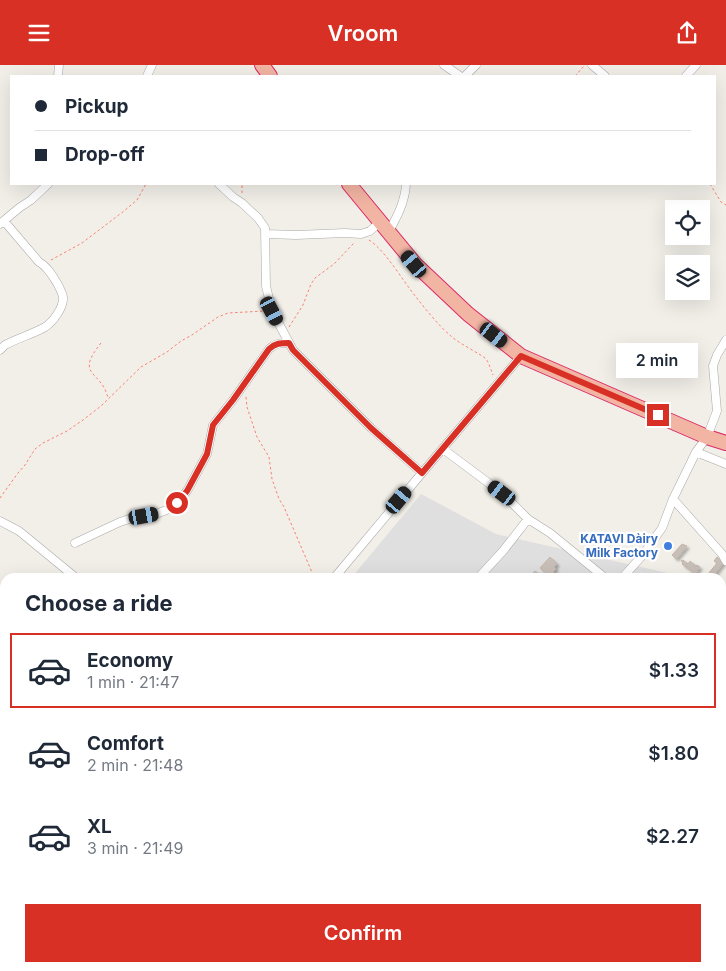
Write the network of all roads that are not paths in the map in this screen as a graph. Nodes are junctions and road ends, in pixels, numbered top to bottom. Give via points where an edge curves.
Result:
1 (444, 65) edge
2 (476, 65) edge
3 (592, 65) edge
4 (696, 65) edge
5 (459, 75) edge
6 (466, 75) edge
7 (604, 75) edge
8 (687, 75) edge
9 (47, 185) edge
10 (220, 185) edge
11 (350, 185) edge
12 (406, 185) edge
13 (2, 223) edge
14 (384, 227) junction
15 (266, 234) junction
16 (726, 340) edge
17 (289, 343) junction
18 (0, 350) edge
19 (521, 356) junction
20 (707, 437) junction
21 (726, 443) edge
22 (443, 449) junction
23 (696, 452) junction
24 (726, 464) edge
25 (422, 473) junction
26 (673, 499) junction
27 (528, 519) junction
28 (0, 521) edge
29 (75, 543) dead end
30 (726, 561) edge
31 (70, 573) edge
32 (338, 573) edge
33 (483, 573) edge
34 (599, 573) edge
35 (627, 573) edge

1 - 5 street
2 - 6 street
3 - 7 street
4 - 8 street
9 - 13 street
10 - 15 street via 258,218
11 - 14 highway
12 - 14 street via 406,194 397,216
13 - 18 street via 44,265 61,291 63,302 47,326
14 - 15 street via 360,236 345,233
14 - 19 highway via 414,264 468,314
15 - 17 street via 266,286 272,311
16 - 20 street via 714,365 717,411
17 - 25 street via 371,428
17 - 29 street via 279,343 269,349 213,425 207,454 177,503 156,514 120,522
19 - 20 highway
19 - 22 street
20 - 21 highway
20 - 23 street
22 - 25 street
22 - 27 street via 502,493
23 - 24 street
23 - 26 street
25 - 32 street
26 - 30 street
26 - 35 street via 662,528
27 - 33 street
27 - 34 street
28 - 31 street via 19,531

